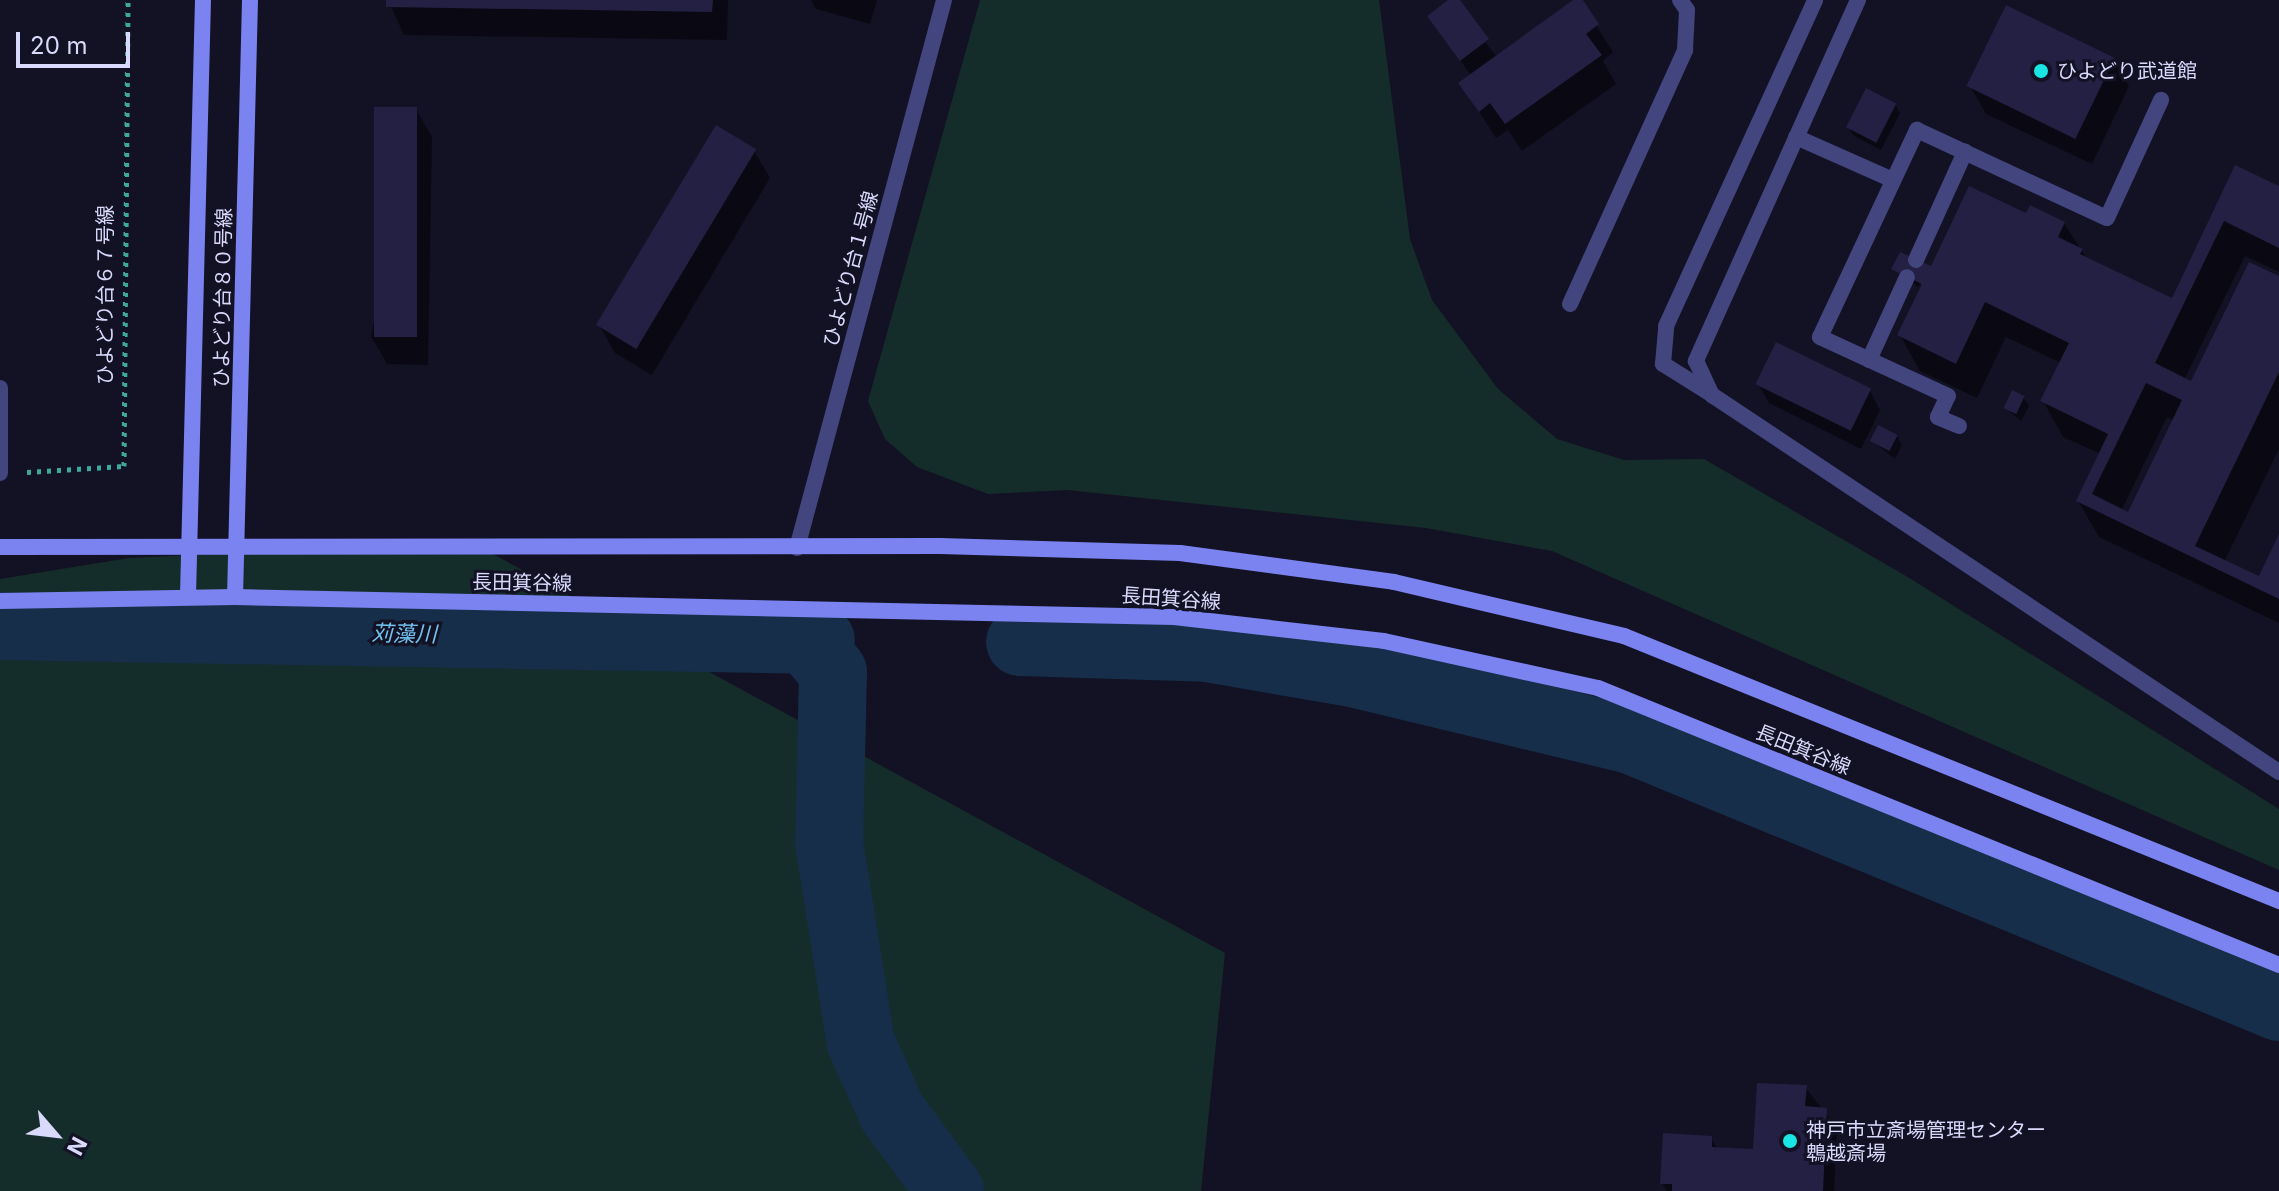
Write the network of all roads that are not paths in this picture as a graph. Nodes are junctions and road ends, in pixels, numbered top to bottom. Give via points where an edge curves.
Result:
1 (203, 0) edge
2 (250, 0) edge
3 (944, 0) edge
4 (1680, 0) edge
5 (1815, 0) edge
6 (1858, 0) edge
7 (2161, 100) dead end
8 (1796, 137) junction
9 (1965, 152) junction
10 (1893, 180) junction
11 (1916, 260) dead end
12 (1907, 277) dead end
13 (1570, 304) dead end
14 (1869, 360) junction
15 (0, 388) edge
16 (1712, 395) junction
17 (1959, 426) dead end
18 (1, 473) edge
19 (237, 543) junction
20 (192, 544) junction
21 (0, 547) edge
22 (797, 548) junction
23 (188, 596) junction
24 (235, 597) junction
25 (0, 601) edge
26 (2279, 772) edge
27 (2279, 901) edge
28 (2279, 965) edge

1 - 20 street, ひよどり台８０号線
2 - 19 street, ひよどり台８０号線
3 - 22 street, ひよどり台１号線
4 - 13 street via 1687,10 1685,50
5 - 16 street via 1666,326 1663,364
6 - 8 street
7 - 9 street via 2107,218
8 - 10 street
8 - 16 street via 1696,361
9 - 10 street via 1917,130
9 - 11 street
10 - 14 street via 1820,337
12 - 14 street
14 - 17 street via 1948,396 1938,417
15 - 18 street
16 - 26 street
19 - 20 street, 長田箕谷線
19 - 22 street, 長田箕谷線
19 - 24 street, ひよどり台８０号線
20 - 21 street, 長田箕谷線
20 - 23 street, ひよどり台８０号線
22 - 27 street, 長田箕谷線 via 1180,553 1394,582 1624,636
23 - 24 street, 長田箕谷線
23 - 25 street, 長田箕谷線
24 - 28 street, 長田箕谷線 via 1174,617 1384,641 1598,688

